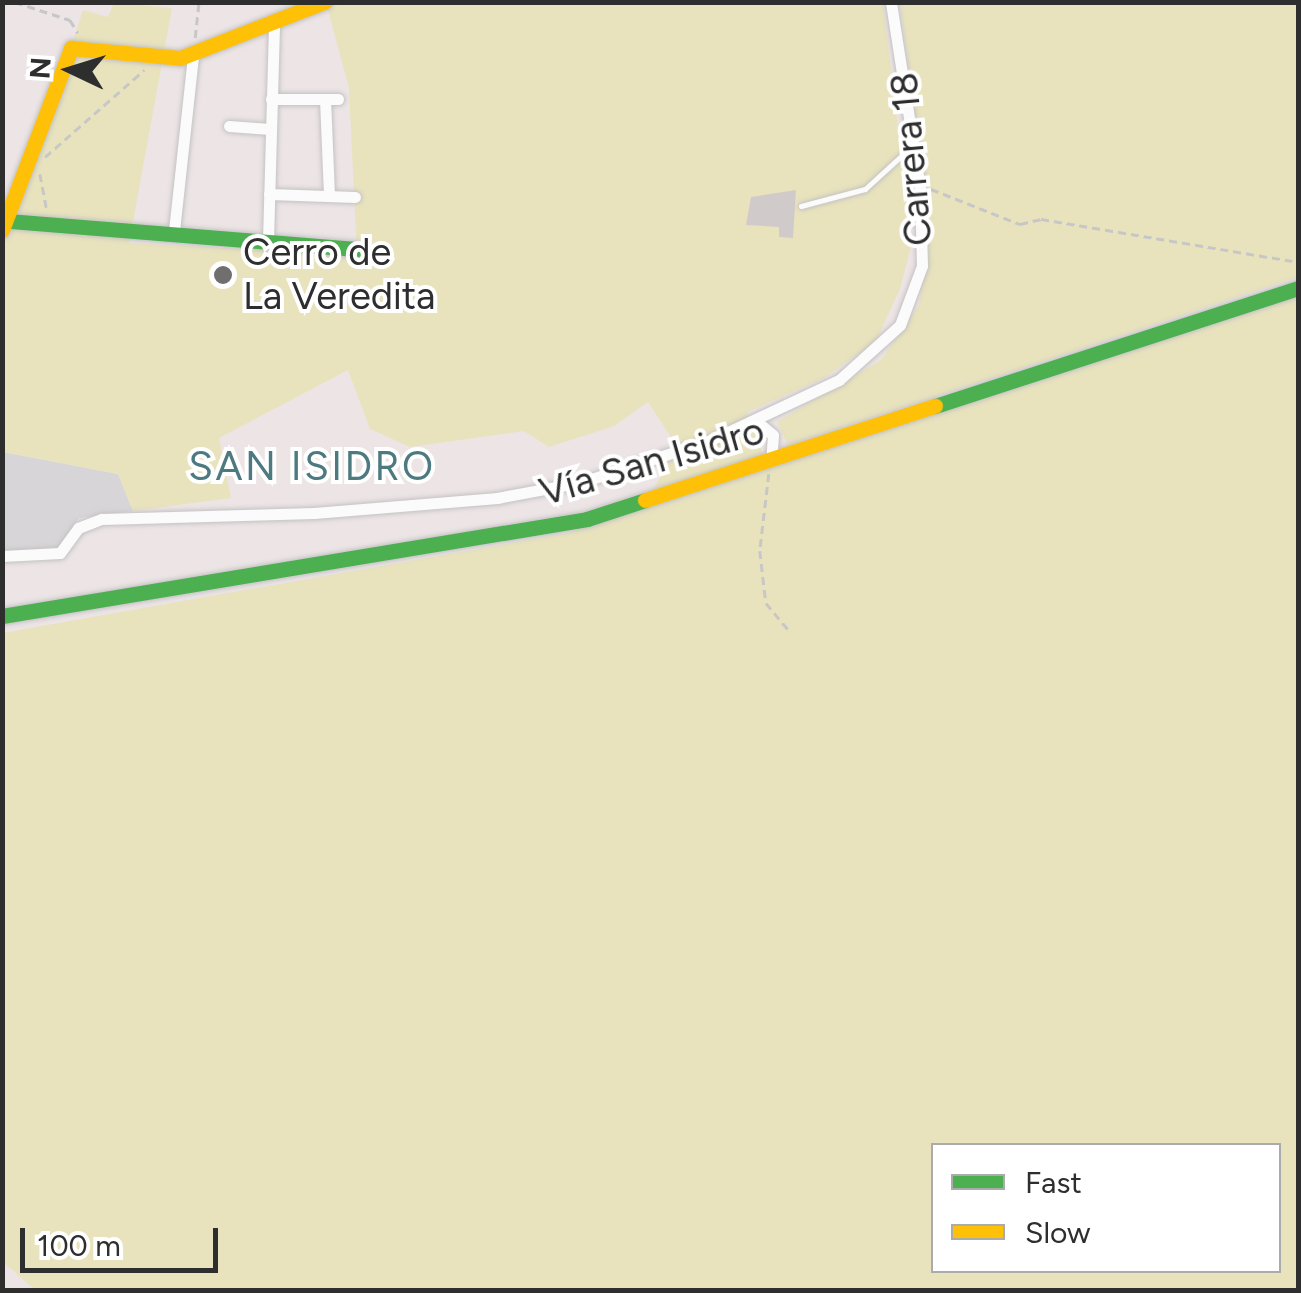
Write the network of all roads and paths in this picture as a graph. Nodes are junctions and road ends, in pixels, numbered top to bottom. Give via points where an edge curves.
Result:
1 (15, 2) edge
2 (199, 2) edge
3 (324, 2) edge
4 (891, 2) edge
5 (274, 25) junction
6 (71, 48) junction
7 (193, 54) junction
8 (158, 58) junction
9 (271, 98) junction
10 (229, 126) dead end
11 (270, 130) junction
12 (914, 146) junction
13 (38, 164) junction
14 (23, 179) junction
15 (920, 188) junction
16 (269, 194) junction
17 (329, 195) junction
18 (355, 197) dead end
19 (801, 206) dead end
20 (51, 226) junction
21 (6, 227) edge
22 (174, 231) junction
23 (268, 241) junction
24 (358, 249) dead end
25 (1298, 262) edge
26 (1298, 288) edge
27 (755, 420) junction
28 (770, 463) junction
29 (2, 556) edge
30 (2, 616) edge
31 (788, 629) dead end

1 - 6 path via 70,20 78,33
2 - 7 path
3 - 5 street
4 - 12 street, Carrera 18
5 - 7 street
5 - 9 street
6 - 8 street
6 - 14 street
7 - 8 street
7 - 22 street
8 - 13 path
9 - 11 street
9 - 17 street via 332,99
10 - 11 street
11 - 16 street
12 - 15 street, Carrera 18
12 - 19 lane via 864,189
13 - 14 path
13 - 20 path
14 - 21 street
15 - 25 path via 1020,224 1041,219
15 - 27 street, Carrera 18 via 922,266 900,325 839,380
16 - 17 street
16 - 23 street
17 - 18 street
20 - 21 street
20 - 22 street
22 - 23 street
23 - 24 street
26 - 28 street, Vía San Isidro
27 - 28 street via 774,435
27 - 29 street, Carrera 18 via 582,482 498,498 102,519 78,528 60,554
28 - 30 street, Vía San Isidro via 587,519
28 - 31 path via 760,551 766,603

